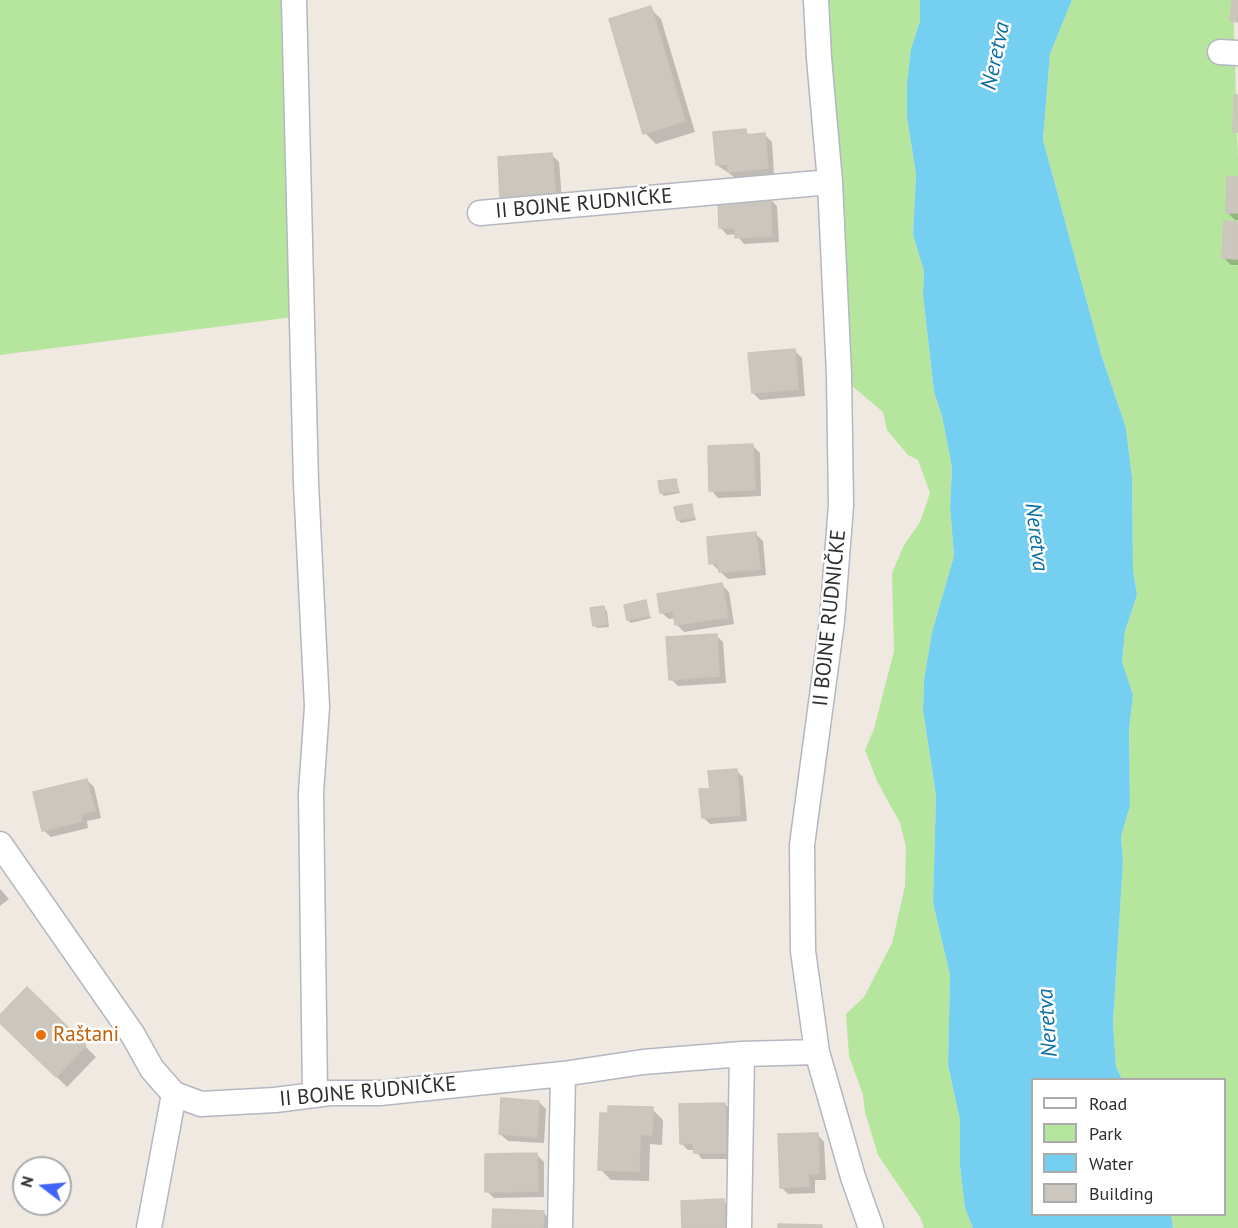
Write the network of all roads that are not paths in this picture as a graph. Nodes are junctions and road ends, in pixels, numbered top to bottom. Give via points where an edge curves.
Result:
1 (294, 0) edge
2 (816, 0) edge
3 (830, 182) junction
4 (480, 213) dead end
5 (0, 844) edge
6 (817, 1052) junction
7 (742, 1054) junction
8 (563, 1074) junction
9 (174, 1094) junction
10 (315, 1094) junction
11 (149, 1228) edge
12 (560, 1228) edge
13 (740, 1228) edge
14 (871, 1228) edge

1 - 10 street via 306,483 317,707 311,793
2 - 3 street, II BOJNE RUDNIČKE
3 - 4 street, II BOJNE RUDNIČKE
3 - 6 street, II BOJNE RUDNIČKE via 841,505 832,621 802,845 803,951
5 - 9 street, II BOJNE RUDNIČKE via 134,1035 152,1069
6 - 7 street, II BOJNE RUDNIČKE
6 - 14 street, II BOJNE RUDNIČKE
7 - 8 street, II BOJNE RUDNIČKE via 643,1062
7 - 13 street
8 - 10 street, II BOJNE RUDNIČKE via 380,1093
8 - 12 street
9 - 10 street, II BOJNE RUDNIČKE via 201,1104
9 - 11 street

